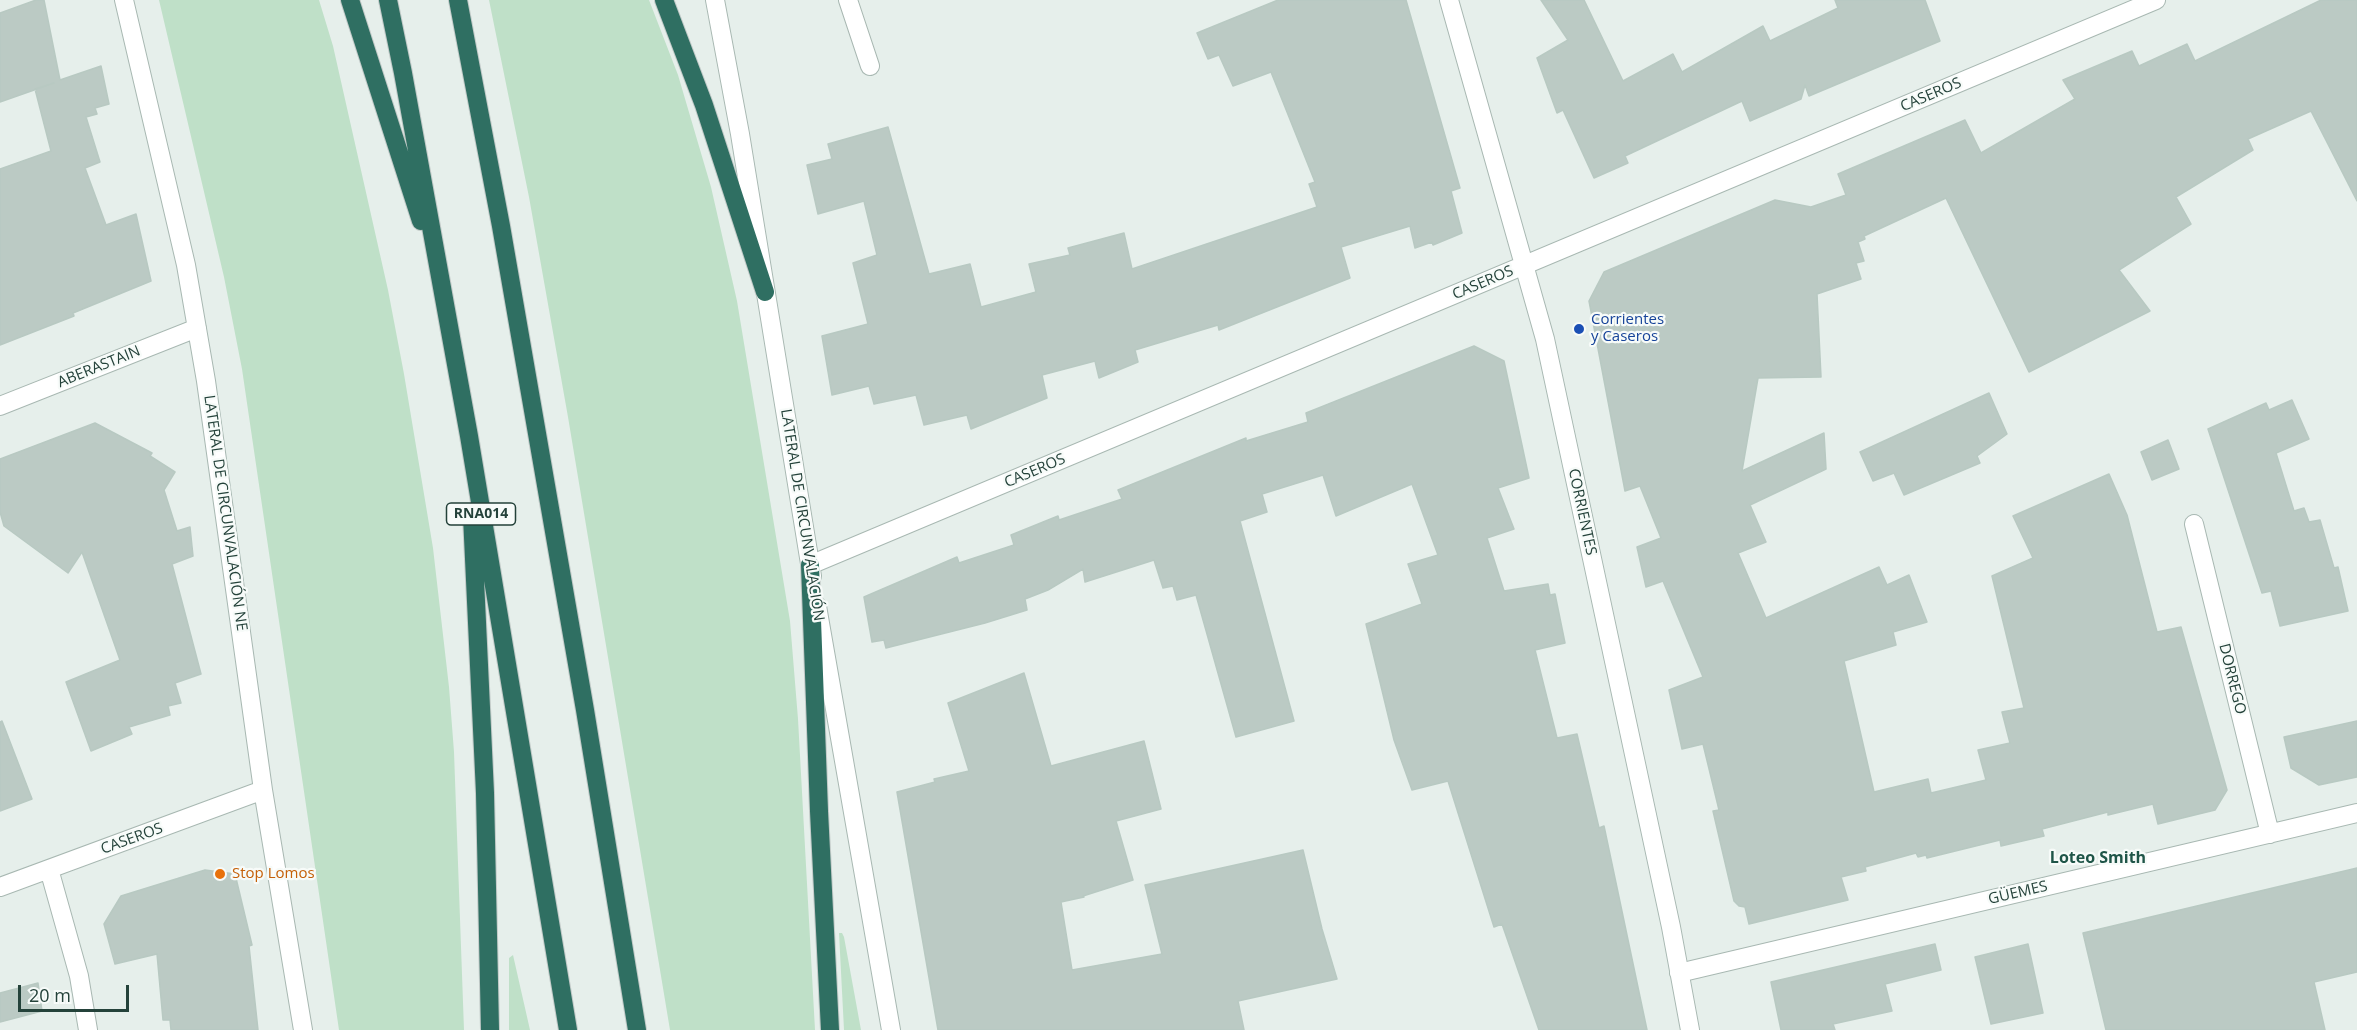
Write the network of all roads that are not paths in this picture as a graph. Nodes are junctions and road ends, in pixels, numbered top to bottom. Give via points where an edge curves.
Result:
1 (124, 0) edge
2 (350, 0) edge
3 (388, 0) edge
4 (458, 0) edge
5 (664, 0) edge
6 (715, 0) edge
7 (848, 0) edge
8 (1449, 0) edge
9 (2156, 0) edge
10 (870, 66) dead end
11 (1524, 266) junction
12 (443, 290) junction
13 (765, 292) junction
14 (197, 328) junction
15 (0, 406) edge
16 (469, 436) junction
17 (2194, 524) dead end
18 (810, 565) junction
19 (263, 790) junction
20 (2357, 813) edge
21 (2270, 834) junction
22 (49, 869) junction
23 (0, 887) edge
24 (1679, 973) junction
25 (88, 1030) edge
26 (303, 1030) edge
27 (490, 1030) edge
28 (568, 1030) edge
29 (637, 1030) edge
30 (830, 1030) edge
31 (891, 1030) edge
32 (1690, 1030) edge

1 - 14 street, LATERAL DE CIRCUNVALACIÓN NE
2 - 12 highway
3 - 12 highway, RNA014
4 - 29 highway via 501,226
5 - 13 highway via 704,105
6 - 13 street, LATERAL DE CIRCUNVALACIÓN
7 - 10 street
8 - 11 street, CORRIENTES
9 - 11 street, CASEROS
11 - 18 street, CASEROS
11 - 24 street, CORRIENTES via 1547,350
12 - 16 highway, RNA014
13 - 18 street, LATERAL DE CIRCUNVALACIÓN
14 - 15 street, ABERASTAIN
14 - 19 street, LATERAL DE CIRCUNVALACIÓN NE via 217,445
16 - 27 highway via 485,793
16 - 28 highway, RNA014
17 - 21 street, DORREGO
18 - 30 highway
18 - 31 street, LATERAL DE CIRCUNVALACIÓN
19 - 22 street, CASEROS
19 - 26 street, LATERAL DE CIRCUNVALACIÓN NE
20 - 21 street, GÜEMES
21 - 24 street, GÜEMES
22 - 23 street, CASEROS
22 - 25 street via 77,968
24 - 32 street, CORRIENTES

